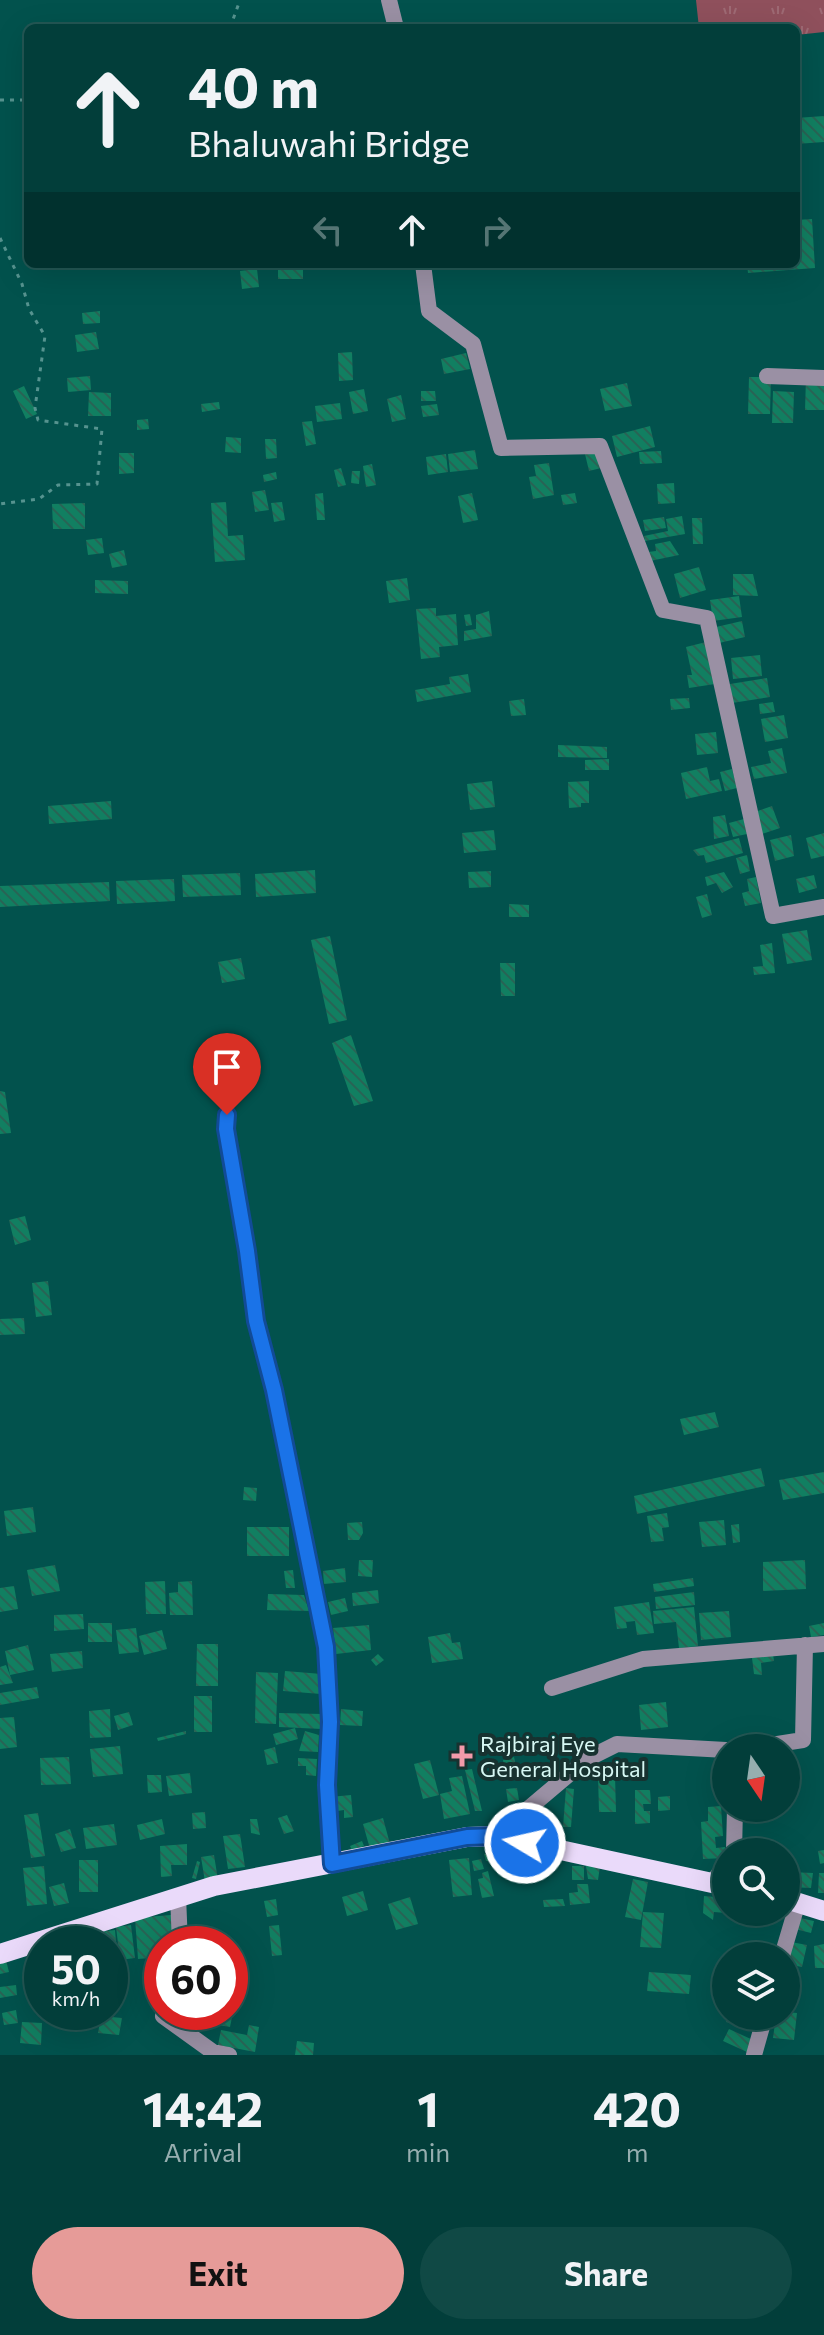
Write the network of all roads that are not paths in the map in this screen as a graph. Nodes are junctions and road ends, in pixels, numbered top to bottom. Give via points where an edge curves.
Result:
1 (389, 0) edge
2 (395, 24) edge
3 (424, 268) edge
4 (767, 376) dead end
5 (824, 378) edge
6 (824, 907) edge
7 (227, 1115) dead end
8 (824, 1644) edge
9 (805, 1645) junction
10 (552, 1688) dead end
11 (800, 1740) edge
12 (712, 1749) edge
13 (496, 1836) junction
14 (332, 1864) junction
15 (712, 1883) edge
16 (178, 1896) junction
17 (800, 1904) edge
18 (824, 1911) edge
19 (179, 1926) edge
20 (0, 1954) edge
21 (182, 2030) edge
22 (761, 2030) edge
23 (229, 2055) edge
24 (754, 2055) edge

1 - 2 street
3 - 6 street via 429,311 473,344 501,448 600,446 663,610 707,618 773,916
4 - 5 street
7 - 14 street via 256,1321 326,1647
8 - 9 street
9 - 10 street via 643,1659
9 - 11 street
12 - 13 street via 617,1744 587,1759
13 - 14 main road
13 - 15 main road
14 - 16 main road
16 - 19 street
16 - 20 main road
17 - 18 main road
21 - 23 street via 213,2052
22 - 24 street

